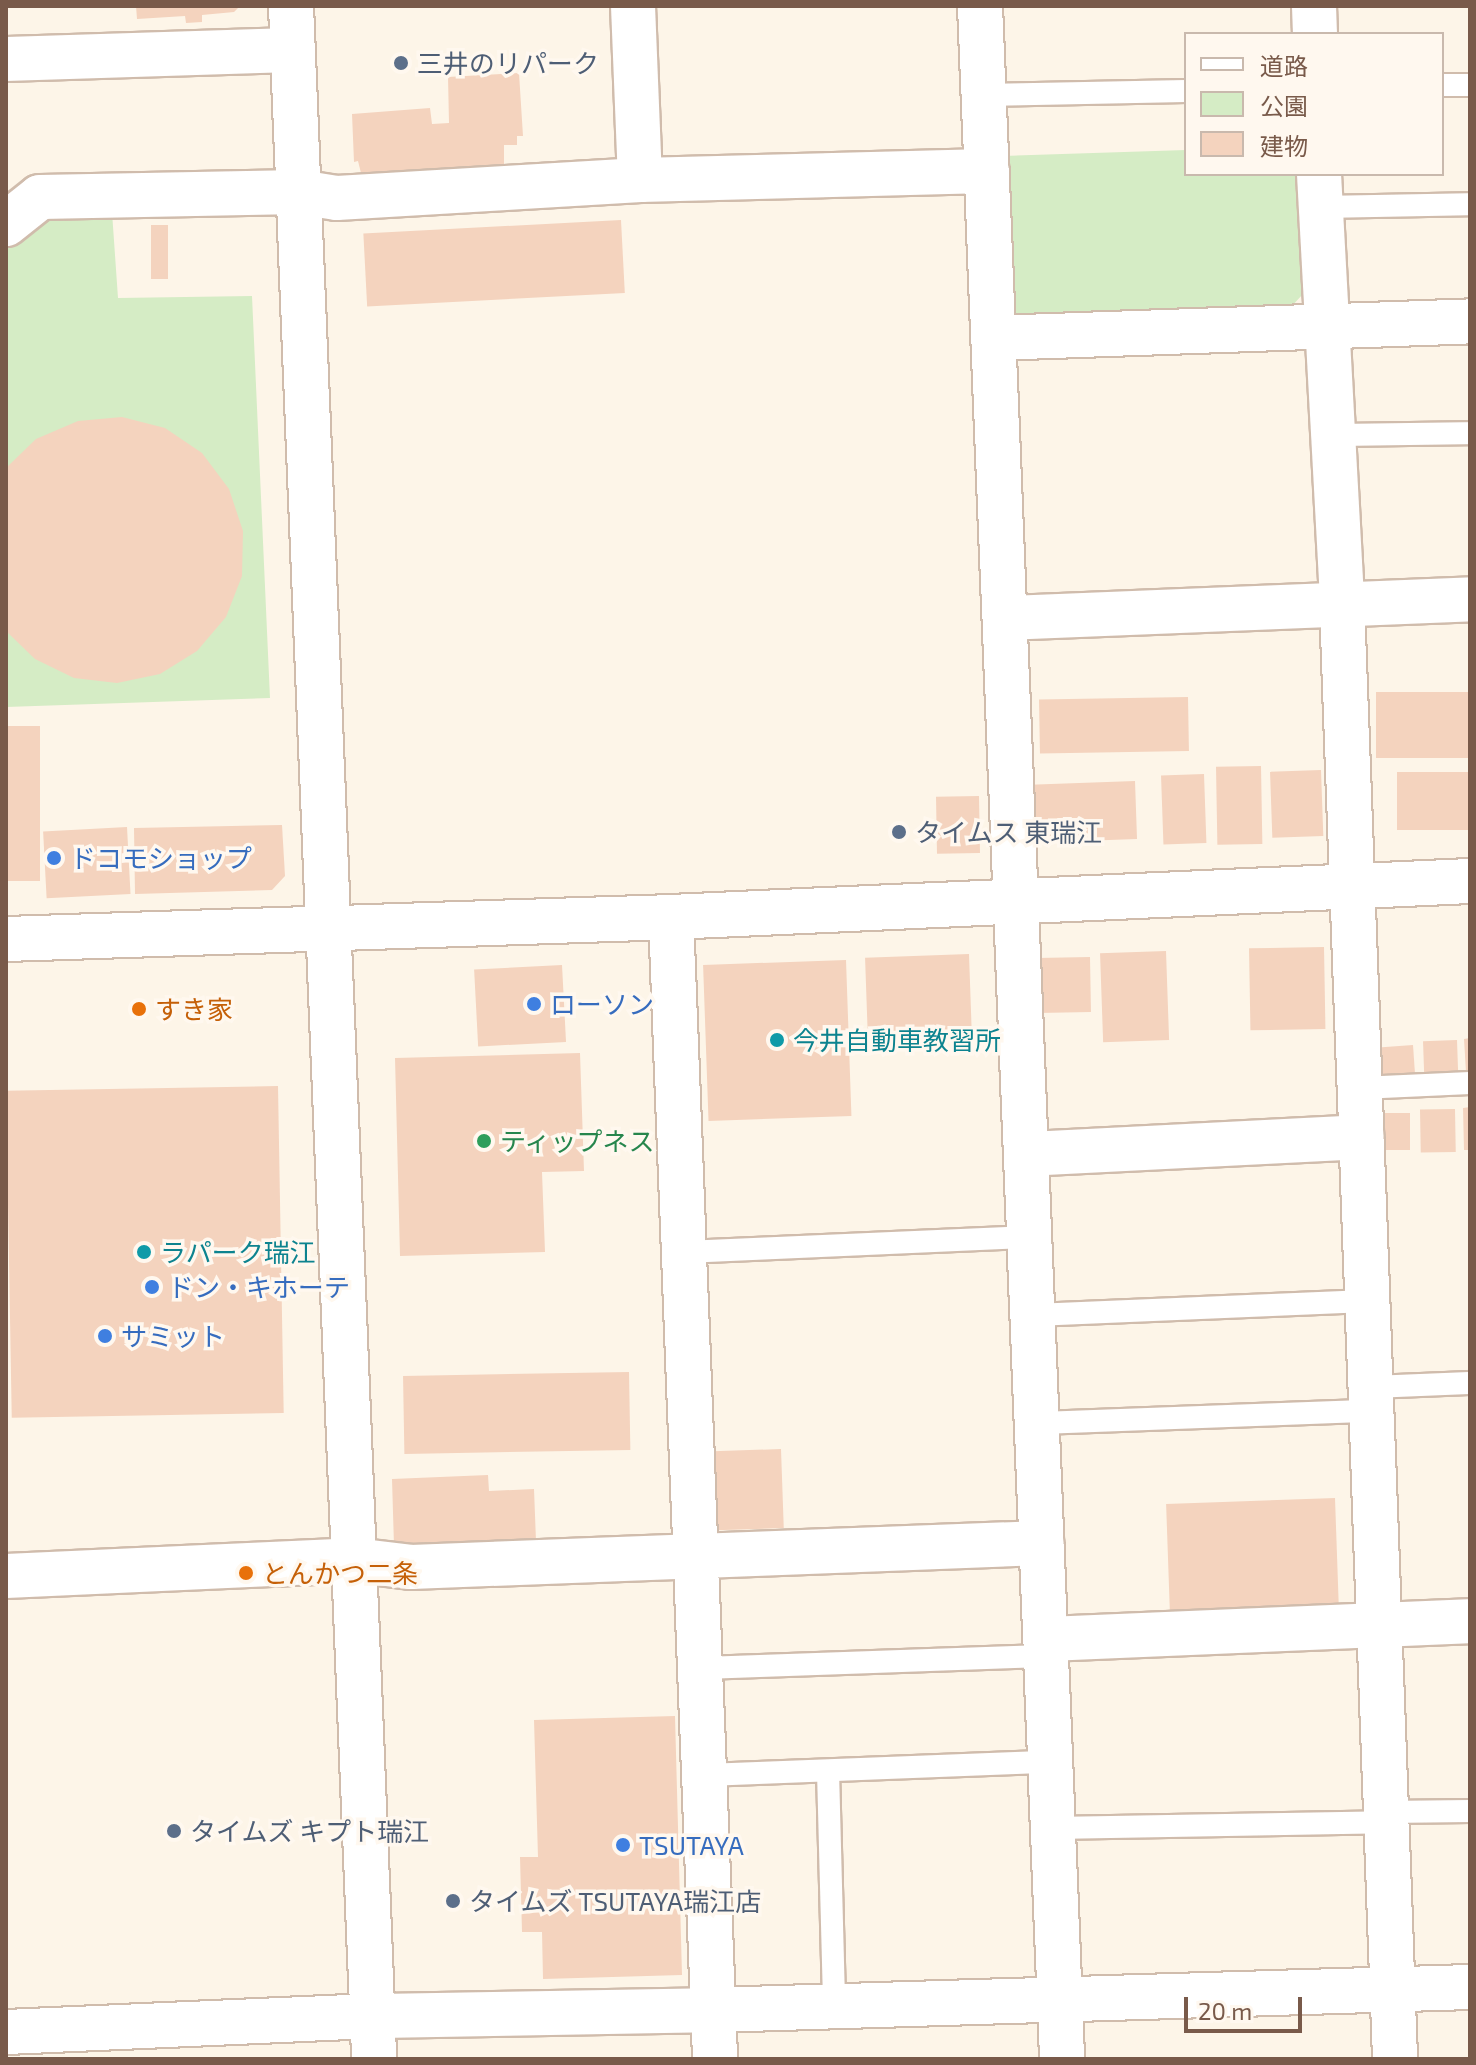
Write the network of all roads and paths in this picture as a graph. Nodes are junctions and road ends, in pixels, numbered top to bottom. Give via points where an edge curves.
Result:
1 (291, 6) edge
2 (633, 6) edge
3 (980, 6) edge
4 (1314, 6) edge
5 (1315, 32) edge
6 (293, 50) junction
7 (6, 59) edge
8 (1444, 85) edge
9 (1470, 85) edge
10 (1184, 91) edge
11 (984, 95) junction
12 (987, 171) junction
13 (640, 180) junction
14 (1319, 190) edge
15 (299, 192) junction
16 (1470, 204) edge
17 (6, 224) edge
18 (1470, 321) edge
19 (1326, 326) junction
20 (994, 338) junction
21 (1470, 433) edge
22 (1331, 435) junction
23 (1470, 599) edge
24 (1342, 605) junction
25 (1007, 618) junction
26 (1470, 881) edge
27 (1353, 886) junction
28 (1018, 899) junction
29 (671, 917) junction
30 (328, 925) junction
31 (6, 939) edge
32 (1470, 1083) edge
33 (1360, 1088) junction
34 (1362, 1137) junction
35 (1027, 1154) junction
36 (1031, 1237) junction
37 (684, 1252) junction
38 (1368, 1301) junction
39 (1033, 1315) junction
40 (1470, 1383) edge
41 (1371, 1399) junction
42 (1038, 1423) junction
43 (1042, 1543) junction
44 (696, 1557) junction
45 (354, 1560) junction
46 (6, 1576) edge
47 (1470, 1621) edge
48 (1379, 1624) junction
49 (1046, 1648) junction
50 (700, 1668) junction
51 (1050, 1762) junction
52 (828, 1771) junction
53 (704, 1775) junction
54 (1470, 1811) edge
55 (1385, 1817) junction
56 (1053, 1828) junction
57 (1470, 1987) edge
58 (1392, 1989) junction
59 (1060, 2000) junction
60 (834, 2005) junction
61 (713, 2010) junction
62 (373, 2016) junction
63 (6, 2032) edge
64 (374, 2059) edge
65 (715, 2059) edge
66 (1062, 2059) edge
67 (1395, 2059) edge

1 - 6 street
2 - 13 street
3 - 11 street
4 - 5 street
6 - 7 street
6 - 15 street
8 - 9 lane
10 - 11 lane
11 - 12 street
12 - 13 street
12 - 20 street
13 - 15 street via 337,198
14 - 16 lane
14 - 19 street
15 - 17 street via 40,197
15 - 30 street
18 - 19 street
19 - 20 street
19 - 22 street
20 - 25 street
21 - 22 lane
22 - 24 street
23 - 24 street
24 - 25 street
24 - 27 street
25 - 28 street
26 - 27 street
27 - 28 street
27 - 33 street
28 - 29 street
28 - 35 street
29 - 30 street
29 - 37 street
30 - 31 street
30 - 45 street
32 - 33 lane
33 - 34 street
34 - 35 street
34 - 38 street
35 - 36 street
36 - 37 lane
36 - 39 street
37 - 44 street
38 - 39 lane
38 - 41 street
39 - 42 street
40 - 41 lane
41 - 42 lane
41 - 48 street
42 - 43 street
43 - 44 street
43 - 49 street
44 - 45 street via 411,1567
44 - 50 street
45 - 46 street
45 - 62 street
47 - 48 street
48 - 49 street
48 - 55 street
49 - 50 lane
49 - 51 street
50 - 53 street
51 - 52 lane
51 - 56 street
52 - 53 lane
52 - 60 lane
53 - 61 street
54 - 55 lane
55 - 56 lane
55 - 58 street
56 - 59 street
57 - 58 street
58 - 59 street
58 - 67 street
59 - 60 street
59 - 66 street
60 - 61 street
61 - 62 street
61 - 65 street
62 - 63 street
62 - 64 street

